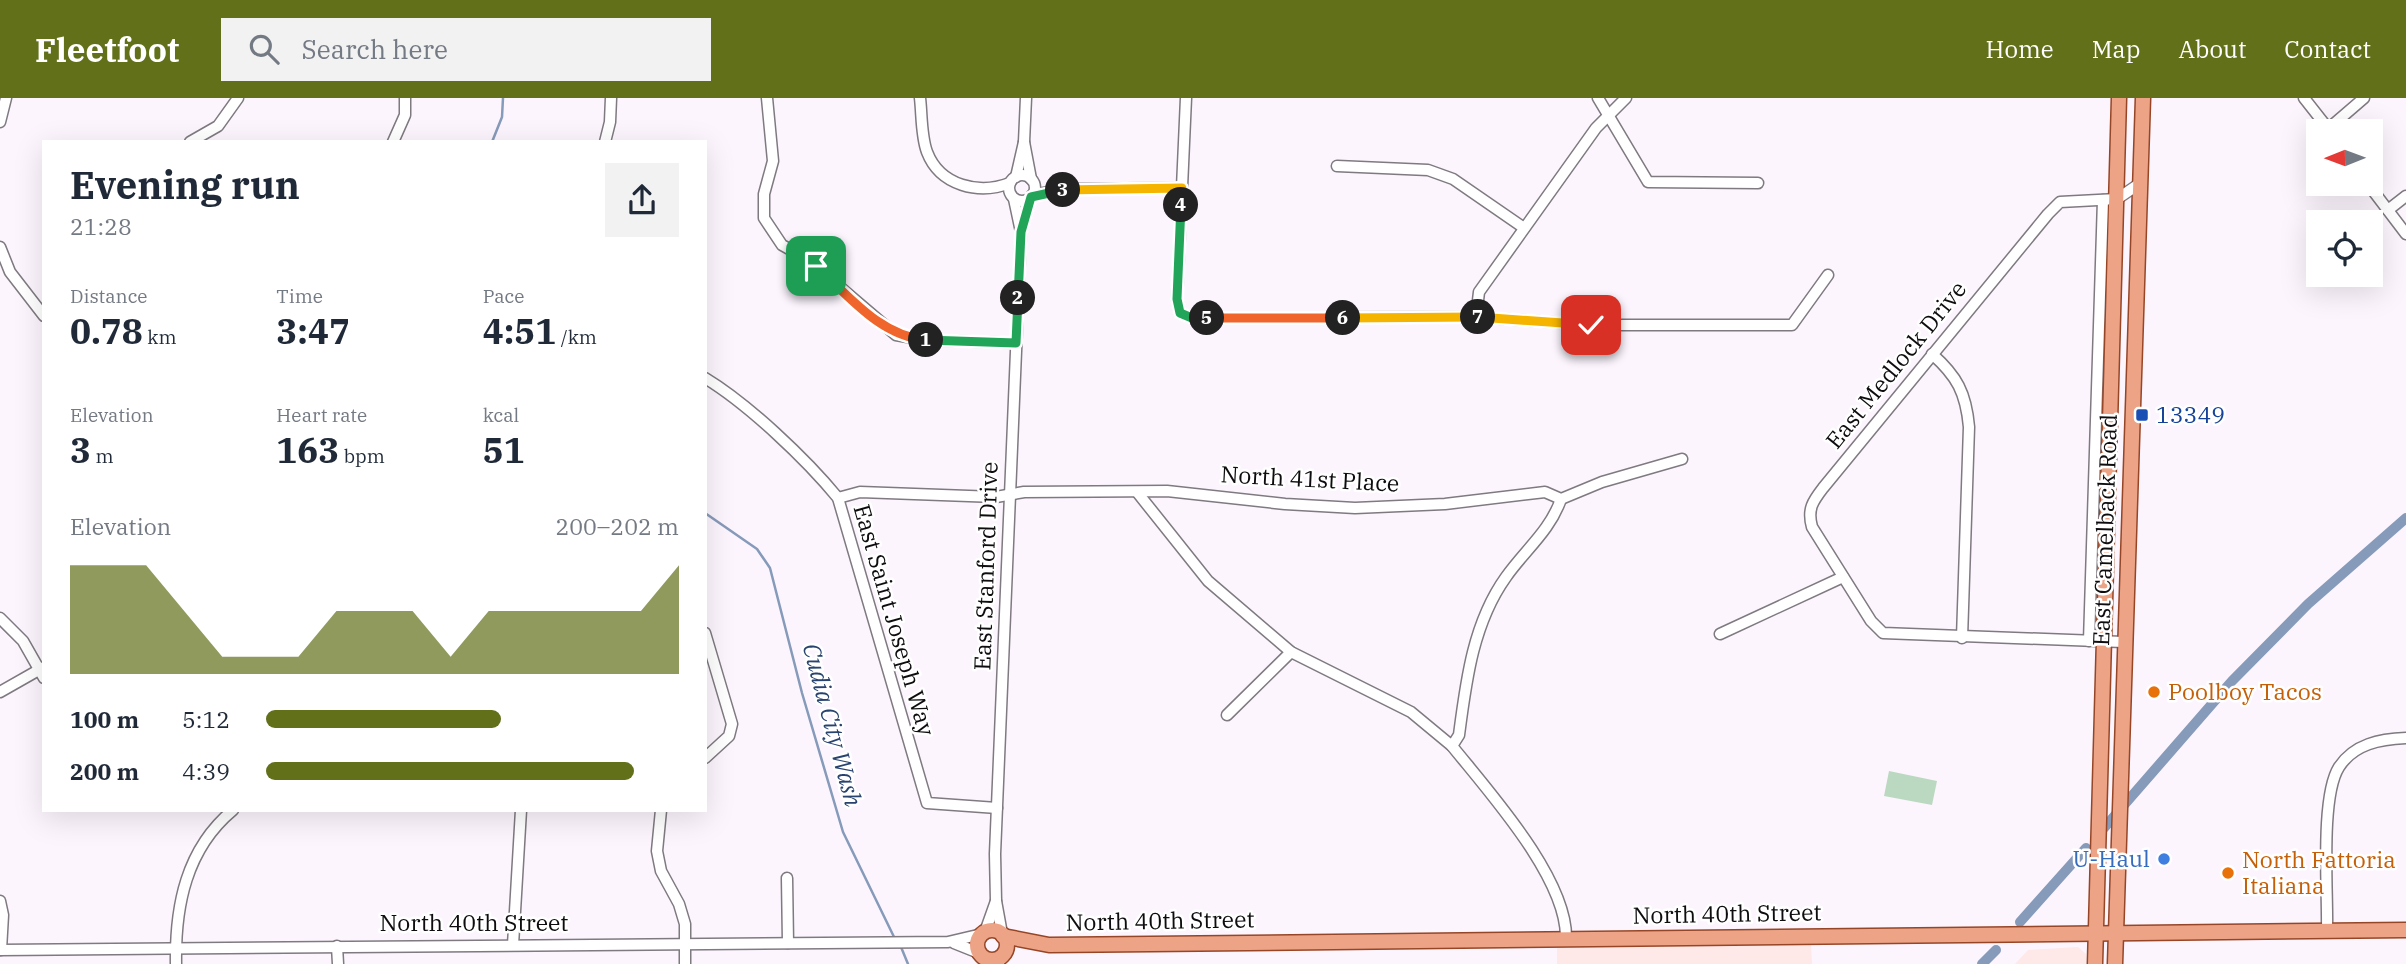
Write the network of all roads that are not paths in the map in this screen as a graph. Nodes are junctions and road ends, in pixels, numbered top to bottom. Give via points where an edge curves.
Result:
1 (6, 98) edge
2 (238, 98) edge
3 (405, 98) edge
4 (611, 98) edge
5 (766, 98) edge
6 (920, 98) edge
7 (1026, 98) edge
8 (1186, 98) edge
9 (1598, 98) edge
10 (1626, 98) edge
11 (2119, 98) edge
12 (2143, 98) edge
13 (2304, 98) edge
14 (2364, 98) edge
15 (1608, 114) junction
16 (2320, 119) edge
17 (2341, 119) edge
18 (0, 122) edge
19 (194, 140) edge
20 (394, 140) edge
21 (606, 140) edge
22 (1024, 142) junction
23 (1336, 166) dead end
24 (1013, 180) junction
25 (1032, 181) junction
26 (1758, 183) dead end
27 (2139, 184) junction
28 (982, 188) junction
29 (1182, 188) junction
30 (1067, 189) junction
31 (1032, 196) junction
32 (2377, 196) edge
33 (2406, 196) edge
34 (1013, 197) junction
35 (2110, 199) junction
36 (2388, 210) junction
37 (1524, 228) junction
38 (1021, 232) junction
39 (2406, 234) edge
40 (0, 247) edge
41 (1828, 275) dead end
42 (42, 313) edge
43 (1476, 317) junction
44 (1016, 343) junction
45 (1932, 354) junction
46 (707, 380) edge
47 (1682, 459) dead end
48 (1137, 492) junction
49 (1010, 494) junction
50 (838, 498) junction
51 (1561, 499) junction
52 (1843, 577) junction
53 (0, 618) edge
54 (1720, 634) dead end
55 (1962, 638) junction
56 (707, 640) edge
57 (2096, 641) junction
58 (2123, 642) junction
59 (1291, 652) junction
60 (42, 671) edge
61 (0, 692) edge
62 (1227, 715) dead end
63 (2406, 738) edge
64 (1452, 746) junction
65 (707, 756) edge
66 (997, 808) junction
67 (231, 812) edge
68 (521, 812) edge
69 (661, 812) edge
70 (787, 878) dead end
71 (0, 901) edge
72 (996, 901) junction
73 (2327, 930) junction
74 (2406, 930) edge
75 (984, 933) junction
76 (2095, 933) junction
77 (2115, 933) junction
78 (1003, 935) junction
79 (1566, 938) junction
80 (948, 942) junction
81 (685, 943) junction
82 (788, 943) junction
83 (1049, 945) junction
84 (337, 946) junction
85 (513, 946) junction
86 (176, 947) junction
87 (1, 950) edge
88 (981, 957) edge
89 (1001, 958) edge
90 (176, 964) edge
91 (338, 964) edge
92 (685, 964) edge
93 (2095, 964) edge
94 (2115, 964) edge

1 - 18 street
2 - 19 street via 218,126
3 - 20 street via 405,115
4 - 21 street
5 - 44 street via 773,161 764,194 764,218 782,245 807,258 896,335
6 - 28 street via 932,163 959,185
7 - 22 street, East Stanford Drive
8 - 29 street
9 - 15 street
10 - 15 street
11 - 35 main road, East Camelback Road
12 - 27 main road, East Camelback Road
13 - 16 street
14 - 17 street
15 - 26 street via 1648,182
15 - 37 street
22 - 24 street, East Stanford Drive
22 - 25 street, East Stanford Drive
23 - 37 street via 1429,170 1454,179
24 - 25 street
24 - 28 street
24 - 34 street, East Stanford Drive
25 - 30 street
25 - 31 street, East Stanford Drive
27 - 35 street
27 - 58 main road, East Camelback Road
28 - 34 street
29 - 30 street
29 - 43 street via 1180,313 1192,318
30 - 31 street
31 - 34 street via 1023,201
31 - 38 street, East Stanford Drive
32 - 36 street
33 - 36 street
34 - 38 street, East Stanford Drive
35 - 45 street, East Medlock Drive via 2060,202
35 - 57 main road, East Camelback Road
36 - 39 street
37 - 43 street via 1479,292
38 - 44 street, East Stanford Drive
40 - 42 street via 10,272
41 - 43 street via 1792,325 1591,325
44 - 49 street, East Stanford Drive
45 - 52 street, East Medlock Drive via 1811,504 1812,527
45 - 55 street via 1956,378 1967,402
46 - 50 street, East Saint Joseph Way via 766,427
47 - 51 street
48 - 49 street, North 41st Place
48 - 51 street, North 41st Place via 1184,491 1355,508 1445,504 1545,492
48 - 59 street via 1208,581
49 - 50 street, North 41st Place via 860,492
49 - 66 street, East Stanford Drive
50 - 66 street, East Saint Joseph Way via 927,803
51 - 64 street via 1549,526 1505,577 1490,605 1473,650 1459,735
52 - 54 street
52 - 55 street, East Medlock Drive via 1876,629 1884,634
53 - 60 street via 23,641
55 - 57 street
56 - 65 street via 732,724 729,736
57 - 58 street
57 - 76 main road, East Camelback Road
58 - 77 main road, East Camelback Road
59 - 62 street
59 - 64 street via 1411,712
60 - 61 street
63 - 73 street via 2371,742 2352,752 2331,786
64 - 79 street via 1541,866 1563,907
66 - 72 street, East Stanford Drive
67 - 86 street via 206,839 189,870 177,915
68 - 85 street
69 - 81 street via 657,851 661,871 679,904
70 - 82 street
71 - 87 street
72 - 75 street, East Stanford Drive
72 - 78 street, East Stanford Drive
73 - 74 main road, North 40th Street
73 - 77 main road, North 40th Street
75 - 78 main road via 994,930
75 - 80 street, North 40th Street
75 - 88 main road via 978,940
76 - 77 main road, North 40th Street
76 - 79 main road, North 40th Street
76 - 93 main road, East Camelback Road
77 - 94 main road, East Camelback Road
78 - 83 main road, North 40th Street
78 - 89 main road via 1007,944
79 - 83 main road, North 40th Street
80 - 82 street, North 40th Street
80 - 88 street, North 40th Street
81 - 82 street, North 40th Street
81 - 85 street, North 40th Street
81 - 92 street
83 - 89 main road, North 40th Street
84 - 85 street, North 40th Street
84 - 86 street, North 40th Street
84 - 91 street
86 - 87 street, North 40th Street
86 - 90 street
88 - 89 main road

